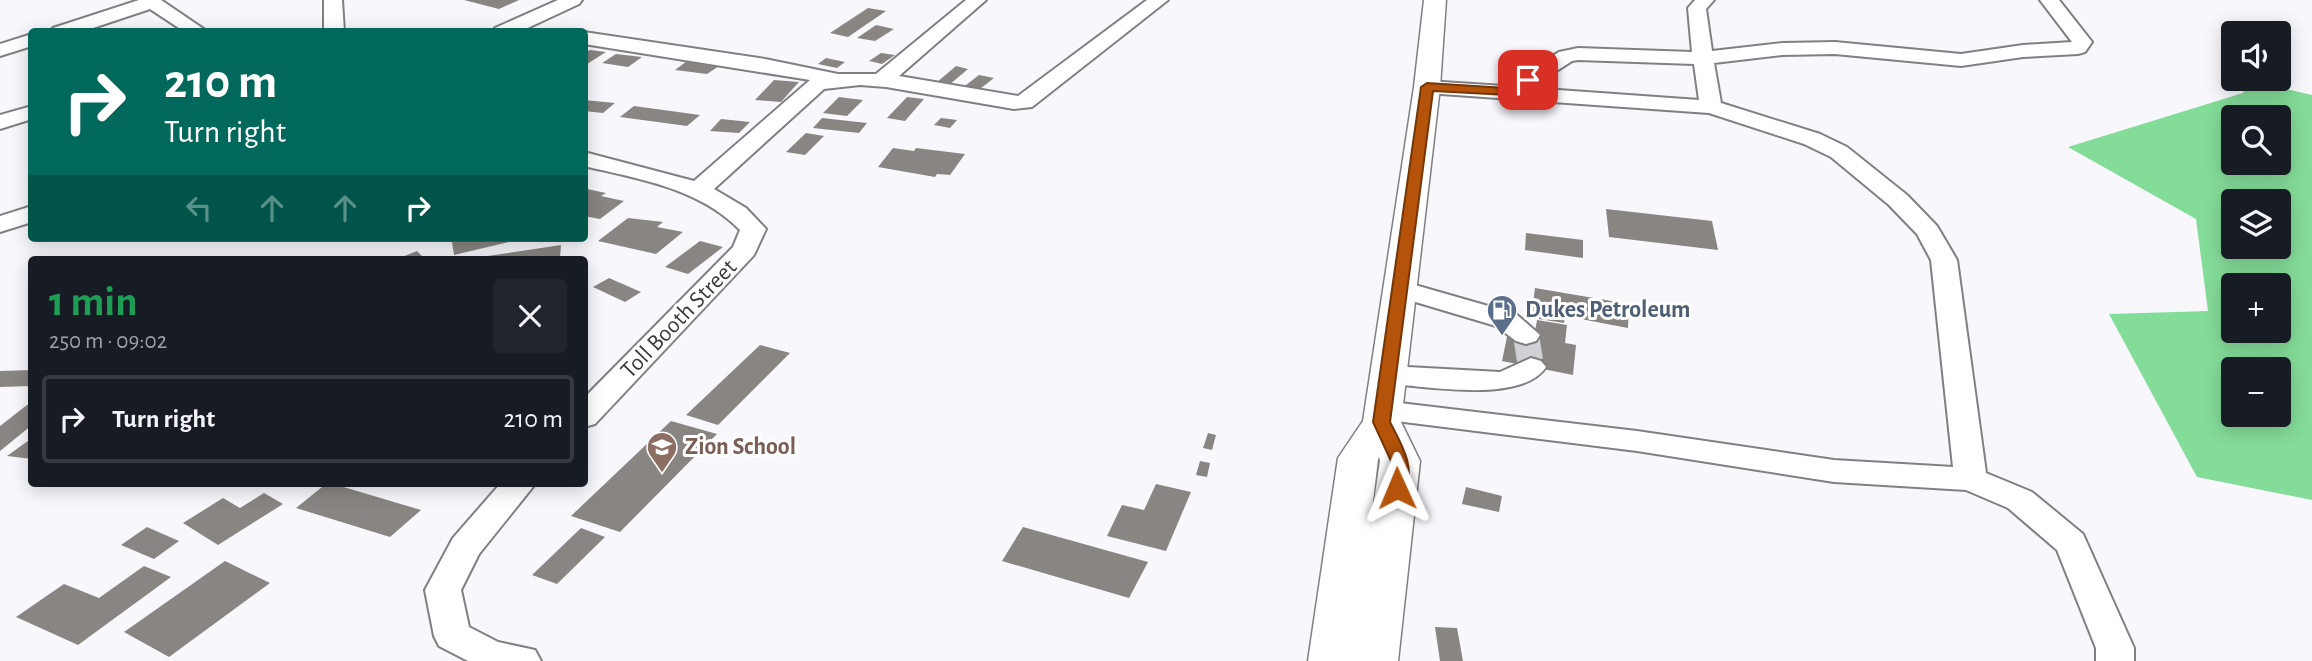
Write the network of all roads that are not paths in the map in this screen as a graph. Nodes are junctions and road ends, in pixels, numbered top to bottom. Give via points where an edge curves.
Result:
1 (333, 0) edge
2 (573, 0) edge
3 (977, 0) edge
4 (1159, 0) edge
5 (1435, 0) edge
6 (1705, 0) edge
7 (2049, 0) edge
8 (150, 1) edge
9 (72, 28) edge
10 (193, 28) edge
11 (334, 28) edge
12 (509, 28) edge
13 (588, 39) edge
14 (28, 41) edge
15 (0, 50) edge
16 (1704, 58) junction
17 (833, 79) junction
18 (881, 80) junction
19 (1427, 87) junction
20 (1508, 92) junction
21 (1711, 107) junction
22 (28, 113) edge
23 (0, 122) edge
24 (588, 160) edge
25 (698, 190) junction
26 (28, 214) edge
27 (0, 225) edge
28 (1401, 289) junction
29 (1527, 335) dead end
30 (1531, 367) dead end
31 (1389, 375) junction
32 (588, 413) edge
33 (1382, 416) junction
34 (1971, 479) junction
35 (517, 487) edge
36 (522, 661) edge
37 (1332, 661) edge
38 (1374, 661) edge
39 (2115, 661) edge

1 - 11 street
2 - 12 street
3 - 18 street
4 - 18 street via 1024,102
5 - 19 main road
6 - 16 street via 1697,8
7 - 16 street via 2082,42 2078,48 1961,60 1835,48
8 - 9 street
8 - 10 street
13 - 17 street
14 - 15 street
16 - 20 street via 1578,54
16 - 21 street
17 - 18 street
17 - 25 street via 817,85
19 - 20 street
19 - 28 main road
20 - 21 street
21 - 34 street via 1839,152 1928,231 1944,260
22 - 23 street
24 - 25 street, Toll Booth Street
25 - 32 street, Toll Booth Street via 747,221 753,229 745,250
26 - 27 street
28 - 29 street via 1506,320
28 - 31 main road
30 - 31 street via 1500,381
31 - 33 main road
33 - 34 street via 1637,441 1834,471
33 - 37 main road via 1358,458
33 - 38 main road via 1400,461
34 - 39 street via 2020,500 2071,543 2115,648
35 - 36 street via 465,547 443,590 452,636 492,656

